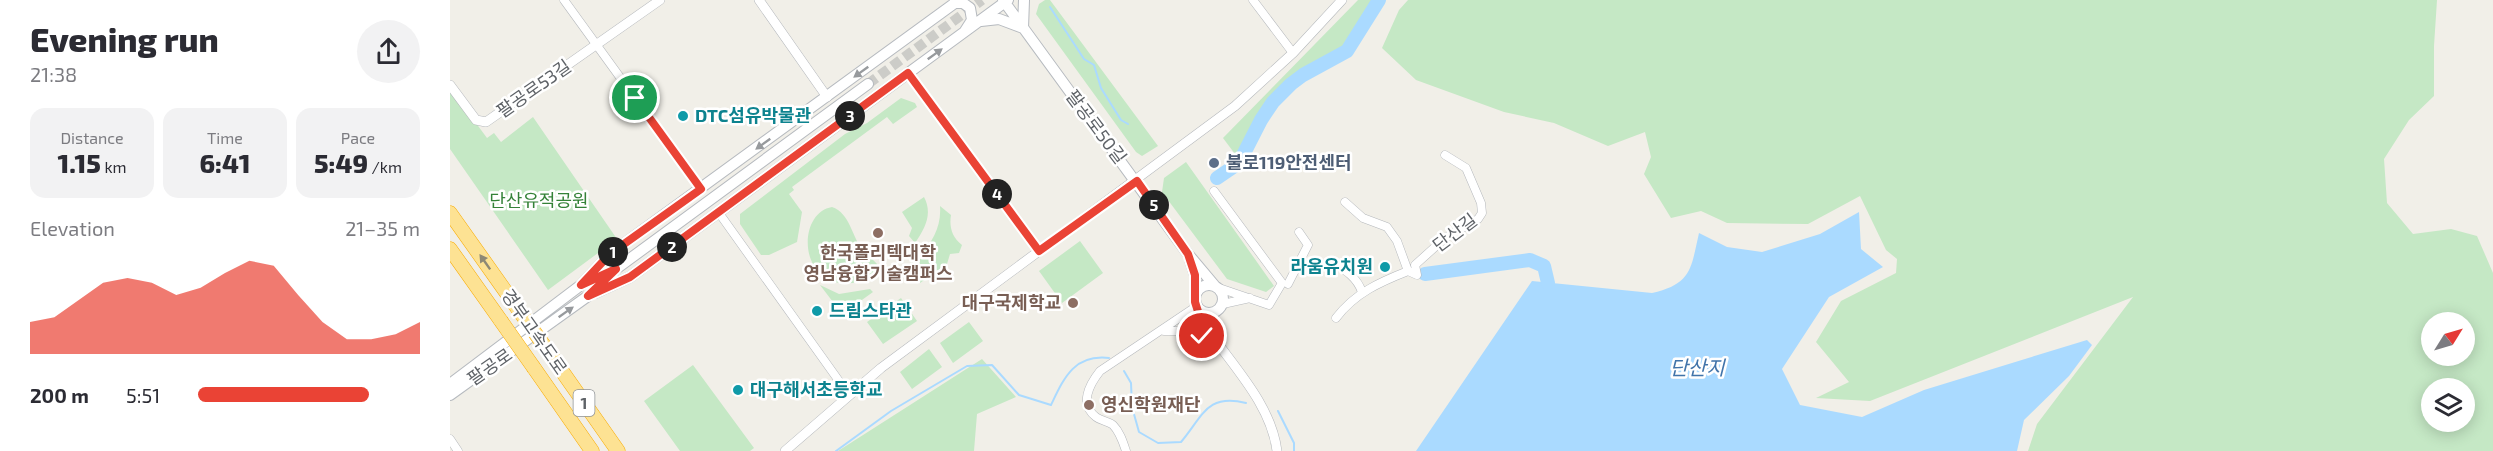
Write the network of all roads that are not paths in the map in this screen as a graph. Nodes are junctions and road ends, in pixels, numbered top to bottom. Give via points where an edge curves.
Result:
1 (564, 0) edge
2 (660, 0) edge
3 (759, 0) edge
4 (1024, 0) edge
5 (1253, 0) edge
6 (1342, 0) edge
7 (1005, 1) edge
8 (956, 2) edge
9 (981, 21) junction
10 (1023, 28) junction
11 (963, 34) junction
12 (597, 45) junction
13 (1293, 53) junction
14 (908, 73) junction
15 (868, 84) tunnel mouth
16 (450, 85) edge
17 (827, 96) junction
18 (1445, 155) dead end
19 (1137, 181) junction
20 (701, 189) junction
21 (1214, 191) dead end
22 (1345, 202) dead end
23 (450, 213) edge
24 (719, 213) junction
25 (1299, 231) dead end
26 (450, 249) edge
27 (1039, 251) junction
28 (1188, 254) junction
29 (1332, 261) dead end
30 (616, 269) junction
31 (1408, 271) junction
32 (1288, 284) dead end
33 (581, 285) junction
34 (1217, 287) junction
35 (1362, 292) junction
36 (1196, 293) junction
37 (588, 296) junction
38 (1250, 298) junction
39 (1223, 304) junction
40 (1198, 308) junction
41 (1214, 313) junction
42 (1336, 318) dead end
43 (1163, 331) junction
44 (1212, 338) junction
45 (481, 367) junction
46 (450, 384) edge
47 (450, 395) edge
48 (849, 395) junction
49 (450, 439) edge
50 (456, 450) edge
51 (592, 451) edge
52 (618, 451) edge
53 (785, 451) edge
54 (1126, 451) edge
55 (1277, 451) edge

1 - 12 street
2 - 12 street
3 - 17 street
4 - 10 main road
5 - 13 street
6 - 13 street
7 - 9 main road
7 - 10 main road, 팔공로50길
8 - 11 main road via 970,8 972,20
8 -> 17 main road
9 - 10 main road via 999,20
9 - 11 main road
10 - 19 main road, 팔공로50길
14 -> 11 main road
12 - 16 street, 팔공로53길 via 486,123 476,120
12 - 20 street
13 - 19 street via 1235,106
14 - 24 main road
14 - 27 street
15 - 30 main road
17 -> 20 main road
18 - 31 street, 단산길 via 1466,168 1482,213 1415,265 1417,275
19 - 27 street
19 - 28 main road, 팔공로50길
20 - 33 main road via 610,254
21 - 38 street via 1281,283 1269,304
22 - 31 street via 1363,218 1387,227
52 -> 23 highway, 경부고속도로 / 1, bridge
24 - 37 main road via 630,277
24 - 48 street
25 - 32 street via 1308,245
26 - 51 highway, 경부고속도로 / 1, bridge
27 - 48 street
28 - 34 main road
28 - 36 main road
29 - 35 street via 1349,273
30 - 33 main road
30 - 37 main road
31 - 35 street, 단산길
33 - 45 main road, 팔공로
34 - 36 main road via 1202,286
34 - 38 street
34 - 39 main road via 1224,297
35 - 42 street, 단산길
36 - 40 main road
45 -> 37 main road, 팔공로
38 - 39 street
39 - 41 main road
40 - 41 main road
40 - 43 street
40 - 44 street via 1202,324
41 - 44 street via 1210,325
43 - 44 street via 1190,331
43 - 54 street via 1100,371 1086,398 1088,410 1112,424
44 - 55 street via 1266,413
45 - 46 main road, 팔공로
45 - 47 main road, 팔공로
48 - 53 street
49 - 50 street

